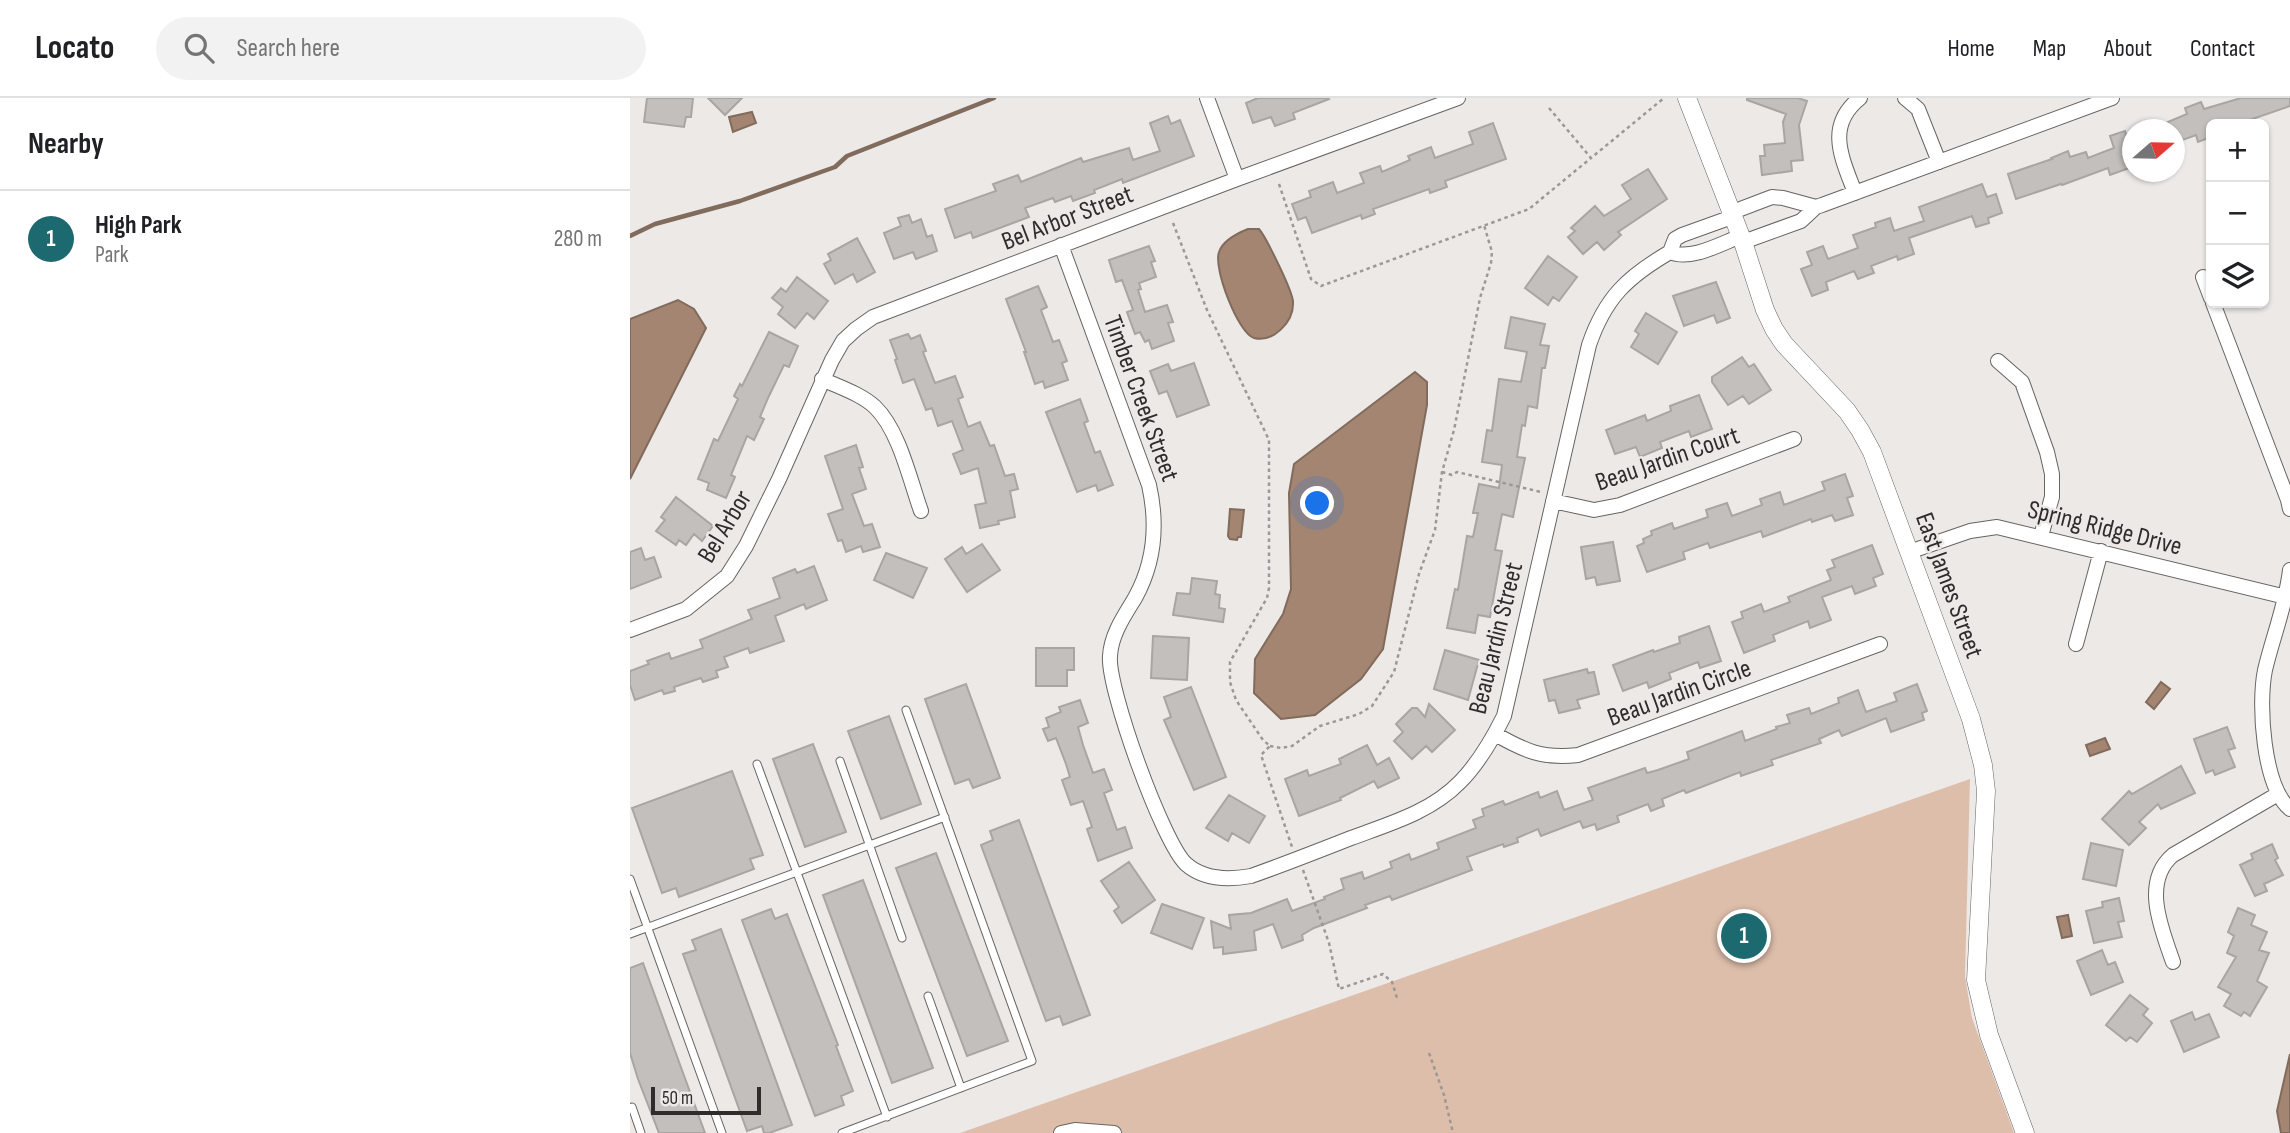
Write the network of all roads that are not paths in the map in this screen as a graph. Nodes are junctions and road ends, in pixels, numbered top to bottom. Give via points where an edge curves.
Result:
1 (1207, 98) edge
2 (1458, 98) edge
3 (1687, 98) edge
4 (1860, 98) edge
5 (1905, 98) edge
6 (2112, 98) edge
7 (1939, 162) junction
8 (1237, 179) junction
9 (1854, 193) junction
10 (1816, 207) junction
11 (1731, 215) junction
12 (1742, 239) junction
13 (1061, 245) junction
14 (1670, 252) junction
15 (2203, 276) dead end
16 (2206, 284) edge
17 (2215, 308) edge
18 (1998, 361) dead end
19 (822, 379) junction
20 (1794, 439) dead end
21 (779, 479) joint
22 (1548, 497) junction
23 (2290, 509) edge
24 (921, 511) dead end
25 (2041, 536) junction
26 (2101, 551) junction
27 (1909, 552) junction
28 (2290, 570) edge
29 (2288, 597) edge
30 (630, 630) edge
31 (1880, 643) dead end
32 (2076, 644) dead end
33 (906, 710) dead end
34 (1495, 734) junction
35 (840, 761) dead end
36 (757, 764) dead end
37 (2278, 793) junction
38 (2290, 809) edge
39 (945, 817) junction
40 (869, 845) junction
41 (798, 870) junction
42 (1201, 873) joint
43 (630, 879) edge
44 (647, 927) junction
45 (630, 933) edge
46 (902, 938) dead end
47 (2173, 962) dead end
48 (928, 996) dead end
49 (961, 1088) junction
50 (632, 1107) dead end
51 (887, 1117) junction
52 (641, 1133) edge
53 (722, 1133) edge
54 (842, 1133) edge
55 (1061, 1133) edge
56 (1114, 1133) edge
57 (2025, 1133) edge

1 - 8 street
2 - 8 street, Bel Arbor Street
3 - 11 street, East James Street
4 - 9 street via 1840,125 1839,146
5 - 7 street via 1918,109
6 - 7 street
7 - 9 street
8 - 13 street, Bel Arbor Street
9 - 10 street
10 - 11 street, Beau Jardin Street via 1772,197
10 - 12 street via 1801,221
11 - 12 street, East James Street
11 - 14 street, Beau Jardin Street via 1675,239
12 - 14 street via 1696,253 1679,256
12 - 27 street, East James Street via 1774,329 1860,430
13 - 19 street, Bel Arbor Street via 873,317 843,341
13 - 42 street, Timber Creek Street via 1153,503 1151,561 1112,642 1110,672 1115,697 1167,837 1176,854
14 - 22 street, Beau Jardin Street via 1624,284 1596,324
15 - 16 street
17 - 23 street
18 - 25 street via 2022,382 2047,452 2052,498
19 - 21 street, Bel Arbor Street
19 - 24 street via 862,398 882,414
20 - 22 street, Beau Jardin Court via 1620,505 1594,510
21 - 30 street, Bel Arbor via 727,576 686,609
22 - 34 street, Beau Jardin Street via 1513,680
25 - 26 street, Spring Ridge Drive
25 - 27 street, Spring Ridge Drive via 1997,527 1970,531
26 - 29 street, Spring Ridge Drive
26 - 32 street
27 - 57 street, East James Street via 1971,719 1983,765 1986,791 1976,980 1989,1035
28 - 29 street
29 - 37 street via 2265,670 2263,693 2268,758
31 - 34 street, Beau Jardin Circle via 1577,755 1538,755
33 - 39 lane
34 - 42 street, Beau Jardin Street via 1459,783 1404,819 1251,876 1216,878
35 - 40 lane
36 - 41 lane
37 - 38 street
37 - 47 street via 2164,862 2156,893 2159,920
39 - 40 lane
39 - 49 lane via 1032,1061
40 - 41 lane
40 - 46 lane
41 - 44 lane
41 - 51 lane
43 - 44 lane
44 - 45 lane
44 - 53 lane
48 - 49 lane
49 - 51 lane
50 - 52 lane
51 - 54 lane
55 - 56 street

